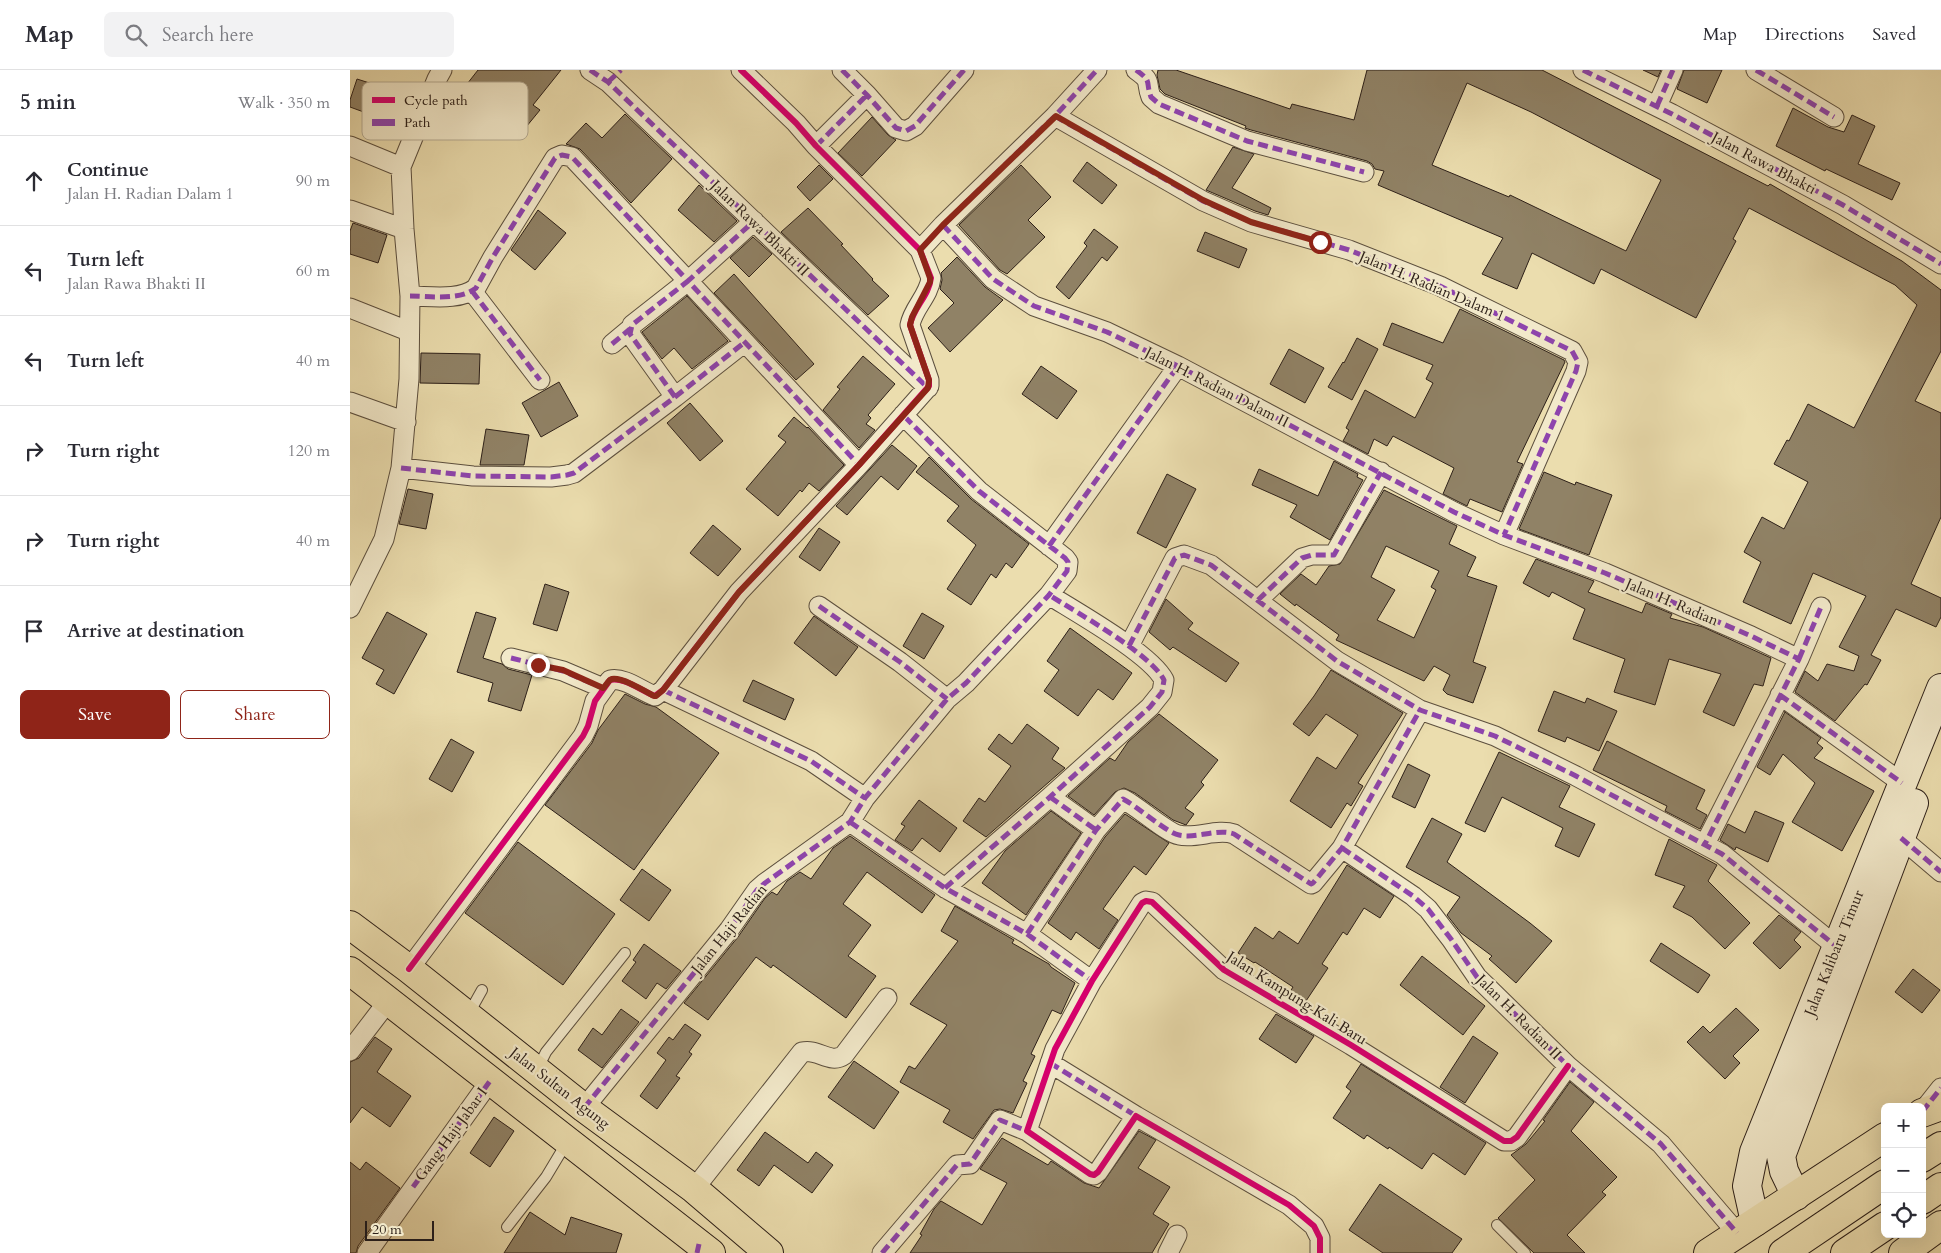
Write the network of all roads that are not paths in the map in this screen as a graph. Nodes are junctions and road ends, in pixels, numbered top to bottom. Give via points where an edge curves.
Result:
1 (442, 70) edge
2 (590, 70) edge
3 (741, 70) edge
4 (964, 70) edge
5 (1097, 70) edge
6 (1136, 70) edge
7 (1583, 70) edge
8 (1673, 70) edge
9 (1756, 70) edge
10 (845, 71) edge
11 (615, 76) edge
12 (436, 82) edge
13 (868, 95) junction
14 (1657, 106) junction
15 (1056, 116) junction
16 (1834, 117) dead end
17 (412, 140) edge
18 (350, 146) edge
19 (816, 146) junction
20 (401, 166) junction
21 (1364, 172) dead end
22 (350, 210) edge
23 (754, 221) junction
24 (943, 225) junction
25 (404, 229) junction
26 (920, 250) junction
27 (1941, 264) edge
28 (688, 281) junction
29 (472, 291) junction
30 (410, 296) junction
31 (350, 308) edge
32 (630, 328) junction
33 (408, 331) junction
34 (745, 342) junction
35 (612, 344) dead end
36 (1178, 366) junction
37 (540, 380) dead end
38 (928, 388) junction
39 (675, 397) junction
40 (350, 402) edge
41 (903, 416) junction
42 (406, 422) junction
43 (859, 465) junction
44 (401, 468) junction
45 (1381, 472) junction
46 (1504, 535) junction
47 (1049, 546) junction
48 (1049, 595) junction
49 (1258, 600) junction
50 (819, 606) dead end
51 (1821, 607) dead end
52 (350, 608) edge
53 (1129, 646) junction
54 (511, 658) dead end
55 (1799, 659) junction
56 (603, 688) junction
57 (1941, 688) edge
58 (663, 690) junction
59 (1780, 695) junction
60 (947, 699) junction
61 (1420, 710) junction
62 (1933, 739) edge
63 (1902, 783) junction
64 (1050, 797) junction
65 (865, 798) junction
66 (850, 822) junction
67 (1096, 830) junction
68 (1901, 838) junction
69 (1706, 844) junction
70 (1342, 848) junction
71 (1941, 872) edge
72 (945, 888) junction
73 (350, 925) edge
74 (1027, 934) junction
75 (1837, 947) junction
76 (625, 953) dead end
77 (409, 969) junction
78 (350, 971) edge
79 (1092, 981) junction
80 (482, 990) dead end
81 (887, 998) dead end
82 (389, 1000) junction
83 (468, 1016) junction
84 (446, 1045) junction
85 (350, 1051) edge
86 (515, 1053) junction
87 (1050, 1063) junction
88 (1568, 1066) junction
89 (536, 1071) junction
90 (490, 1081) junction
91 (1941, 1088) edge
92 (1941, 1106) edge
93 (1926, 1107) edge
94 (584, 1108) junction
95 (1926, 1111) edge
96 (1136, 1116) junction
97 (1027, 1131) junction
98 (1881, 1140) edge
99 (568, 1142) junction
100 (1941, 1146) edge
101 (1926, 1155) edge
102 (1881, 1187) edge
103 (1941, 1187) edge
104 (694, 1189) junction
105 (1796, 1196) junction
106 (1926, 1197) edge
107 (1497, 1225) dead end
108 (1941, 1225) edge
109 (507, 1227) dead end
110 (1746, 1228) junction
111 (1881, 1229) edge
112 (1177, 1235) dead end
113 (702, 1250) edge
114 (366, 1253) edge
115 (769, 1253) edge
116 (882, 1253) edge
117 (1168, 1253) edge
118 (1320, 1253) edge
119 (1525, 1253) edge
120 (1708, 1253) edge
121 (1783, 1253) edge
122 (1845, 1253) edge
123 (1903, 1253) edge

1 - 12 street
2 - 11 street, Jalan Rawa Bhakti II
3 - 19 street via 796,122
4 - 13 street via 915,126 906,131 896,128
5 - 15 street
6 - 21 street via 1146,77 1150,98 1159,104 1247,141
7 - 14 street, Jalan Rawa Bhakti
8 - 14 street
9 - 16 street
10 - 13 street
11 - 23 street, Jalan Rawa Bhakti II
13 - 19 street
14 - 27 street, Jalan Rawa Bhakti via 1843,205
15 - 24 street
15 - 46 street, Jalan H. Radian Dalam 1 via 1203,200 1251,222 1349,250 1440,286 1572,351 1578,362 1576,371
17 - 20 street
18 - 20 street
19 - 26 street
20 - 25 street
22 - 25 street
23 - 28 street
23 - 38 street, Jalan Rawa Bhakti II
24 - 26 street
24 - 36 street, Jalan H. Radian Dalam II via 993,279 1034,306 1107,332
25 - 30 street
26 - 38 street via 930,282 910,325 929,380
28 - 29 street via 572,158 562,155 555,158
28 - 32 street
28 - 34 street
29 - 30 street via 460,295
29 - 37 street
30 - 33 street
31 - 33 street
32 - 35 street
32 - 39 street via 630,334
33 - 42 street
34 - 39 street
34 - 43 street
36 - 45 street, Jalan H. Radian Dalam II
36 - 47 street
38 - 41 street
39 - 44 street via 567,475 473,476
40 - 42 street
41 - 43 street
41 - 47 street via 979,490
42 - 44 street
43 - 58 street via 739,592
44 - 52 street via 384,539
45 - 46 street, Jalan H. Radian Dalam II
45 - 49 street via 1334,555 1302,558
46 - 55 street, Jalan H. Radian via 1605,573
47 - 48 street, Jalan Haji Radian via 1068,562 1067,571
48 - 53 street
48 - 60 street, Jalan Haji Radian
49 - 53 street via 1212,565 1181,555 1175,558
49 - 61 street via 1337,661
50 - 60 street
51 - 55 street
53 - 64 street via 1161,673 1164,680 1162,692 1150,707
54 - 56 street via 563,670
55 - 59 street
56 - 58 street via 613,679 654,696
56 - 77 street via 594,701 583,736
57 - 62 street, Jalan Kalibaru Timur
58 - 65 street via 811,761
59 - 63 street
59 - 69 street
60 - 65 street, Jalan Haji Radian
61 - 69 street via 1495,736
61 - 70 street
62 - 63 street, Jalan Kalibaru Timur
62 - 68 street, Jalan Kalibaru Timur
63 - 75 street, Jalan Kalibaru Timur
64 - 67 street
64 - 72 street
65 - 66 street, Jalan Haji Radian
66 - 72 street
66 - 94 street, Jalan Haji Radian via 757,890 729,930
67 - 70 street via 1124,799 1177,835 1234,834 1311,884
67 - 74 street
68 - 71 street
68 - 105 street, Jalan Kalibaru Timur via 1781,1156
69 - 75 street
70 - 88 street, Jalan H. Radian II via 1428,909 1477,978
72 - 74 street
73 - 77 highway, Jalan Sultan Agung
74 - 79 street
75 - 110 street, Jalan Kalibaru Timur via 1754,1152 1747,1186
76 - 89 lane via 546,1052
77 - 83 highway, Jalan Sultan Agung
78 - 82 highway
79 - 87 street, Jalan Kampung Kali Baru
79 - 88 street, Jalan Kampung Kali Baru via 1142,903 1152,902 1224,970 1504,1141 1517,1137
80 - 83 lane
81 - 104 street via 838,1059 815,1051 802,1052
82 - 84 highway
82 - 85 street
83 - 84 highway
83 - 86 highway, Jalan Sultan Agung
84 - 90 highway
86 - 89 highway, Jalan Sultan Agung
86 - 90 highway
87 - 96 street
87 - 97 street, Jalan Kampung Kali Baru
88 - 110 street, Jalan H. Radian II via 1661,1144
89 - 94 highway, Jalan Sultan Agung
90 - 99 highway
90 - 114 street, Gang Haji Jabar I
91 - 93 street
92 - 95 highway
94 - 99 highway
94 - 104 highway, Jalan Sultan Agung
96 - 97 street via 1094,1175
96 - 118 street via 1290,1205 1314,1226 1320,1238
97 - 116 street via 1000,1120 970,1164 956,1166
98 - 105 highway
99 - 109 lane via 546,1177
99 - 113 highway
100 - 101 highway
102 - 121 highway
103 - 106 highway
104 - 115 highway, Jalan Sultan Agung
105 - 110 highway
107 - 119 lane
108 - 123 highway
110 - 120 highway
111 - 122 highway
112 - 117 street

